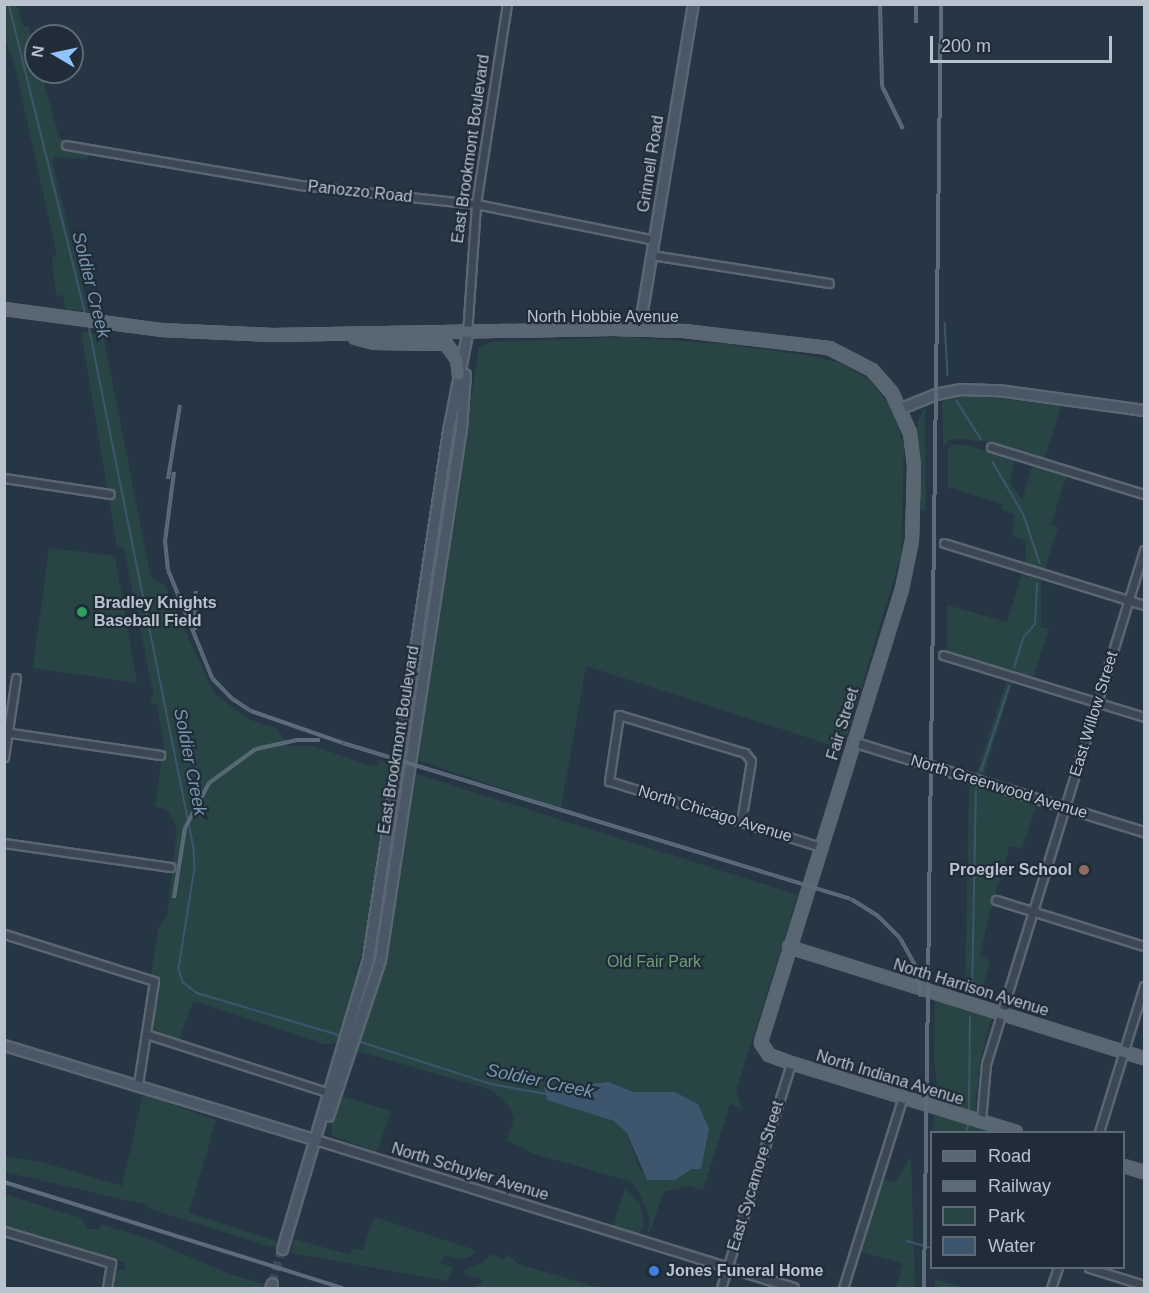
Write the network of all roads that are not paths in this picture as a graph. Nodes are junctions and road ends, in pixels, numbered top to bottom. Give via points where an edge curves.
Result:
1 (507, 4) edge
2 (693, 4) edge
3 (66, 144) dead end
4 (476, 204) junction
5 (654, 240) junction
6 (652, 255) junction
7 (829, 284) dead end
8 (4, 309) edge
9 (639, 329) junction
10 (468, 334) junction
11 (346, 335) junction
12 (459, 375) junction
13 (901, 408) junction
14 (1144, 410) edge
15 (991, 447) dead end
16 (4, 478) edge
17 (110, 494) dead end
18 (1144, 495) edge
19 (945, 543) dead end
20 (1144, 550) edge
21 (1129, 601) junction
22 (1144, 605) edge
23 (943, 655) dead end
24 (16, 678) dead end
25 (1097, 703) junction
26 (1144, 717) edge
27 (6, 732) edge
28 (853, 742) junction
29 (160, 755) dead end
30 (4, 757) edge
31 (1065, 807) junction
32 (741, 822) junction
33 (1144, 832) edge
34 (4, 843) edge
35 (821, 847) junction
36 (170, 867) dead end
37 (996, 900) dead end
38 (1033, 911) junction
39 (4, 934) edge
40 (1144, 945) edge
41 (789, 947) junction
42 (1144, 986) edge
43 (1001, 1013) junction
44 (352, 1032) junction
45 (146, 1034) junction
46 (761, 1043) joint
47 (4, 1045) edge
48 (348, 1047) junction
49 (1124, 1052) junction
50 (1144, 1058) edge
51 (791, 1063) junction
52 (138, 1084) junction
53 (330, 1093) junction
54 (903, 1097) junction
55 (981, 1122) junction
56 (1012, 1131) edge
57 (1099, 1131) edge
58 (316, 1140) junction
59 (1125, 1166) edge
60 (1144, 1172) edge
61 (4, 1231) edge
62 (282, 1249) tunnel mouth
63 (727, 1268) junction
64 (1058, 1269) edge
65 (1092, 1269) edge
66 (1144, 1285) edge
67 (107, 1288) edge
68 (721, 1288) edge
69 (794, 1288) edge
70 (843, 1288) edge
71 (1051, 1288) edge

1 - 4 street, East Brookmont Boulevard
2 - 5 main road, Grinnell Road
3 - 4 street, Panozzo Road via 300,185
4 - 5 street, Panozzo Road
4 - 10 street, East Brookmont Boulevard
5 - 6 main road, Grinnell Road
6 - 7 street
6 - 9 main road, Grinnell Road
8 - 11 main road, North Hobbie Avenue via 169,330
9 - 10 main road, North Hobbie Avenue
9 - 13 main road, North Hobbie Avenue via 708,333 841,352 872,370
10 - 11 main road, North Hobbie Avenue
10 - 12 main road, East Brookmont Boulevard
10 - 44 main road, East Brookmont Boulevard via 461,428 380,960
11 - 12 main road via 375,343 446,344 458,359
12 - 44 main road, East Brookmont Boulevard via 368,958
13 - 14 main road via 960,389 998,390
13 - 28 main road, Fair Street via 910,434 914,466 912,540 902,589
15 - 18 street
16 - 17 street
19 - 21 street
20 - 21 street, East Willow Street
21 - 22 street
21 - 25 street, East Willow Street
23 - 25 street
24 - 27 street
25 - 26 street
25 - 31 street, East Willow Street
27 - 29 street
27 - 30 street
28 - 31 street, North Greenwood Avenue
28 - 35 main road, Fair Street
31 - 33 street, North Greenwood Avenue
31 - 38 street, East Willow Street
32 - 32 street, North Chicago Avenue via 751,761 744,753 619,715 609,782
32 - 35 street, North Chicago Avenue
34 - 36 street
35 - 41 main road, Fair Street
37 - 38 street
38 - 40 street
38 - 43 street, East Willow Street
39 - 45 street via 154,981
41 - 43 main road, North Harrison Avenue
41 - 46 main road, Fair Street
42 - 49 street
43 - 49 main road, North Harrison Avenue
43 - 55 street, East Willow Street via 986,1064
44 - 48 main road, East Brookmont Boulevard
45 - 52 street
45 - 53 street
46 - 51 main road, North Indiana Avenue via 769,1055
47 - 52 main road, North Schuyler Avenue
48 - 53 main road, East Brookmont Boulevard
48 - 58 main road, East Brookmont Boulevard via 338,1095
49 - 50 main road, North Harrison Avenue
49 - 57 street
51 - 54 main road, North Indiana Avenue
51 - 63 street, East Sycamore Street
52 - 58 main road, North Schuyler Avenue
53 - 58 main road, East Brookmont Boulevard
54 - 55 main road, North Indiana Avenue
54 - 70 street
55 - 56 main road, North Indiana Avenue
58 - 62 main road, East Brookmont Boulevard
58 - 63 street, North Schuyler Avenue
59 - 60 main road
61 - 67 street via 111,1263
63 - 68 street, East Sycamore Street
63 - 69 street, North Schuyler Avenue
64 - 71 street
65 - 66 street

